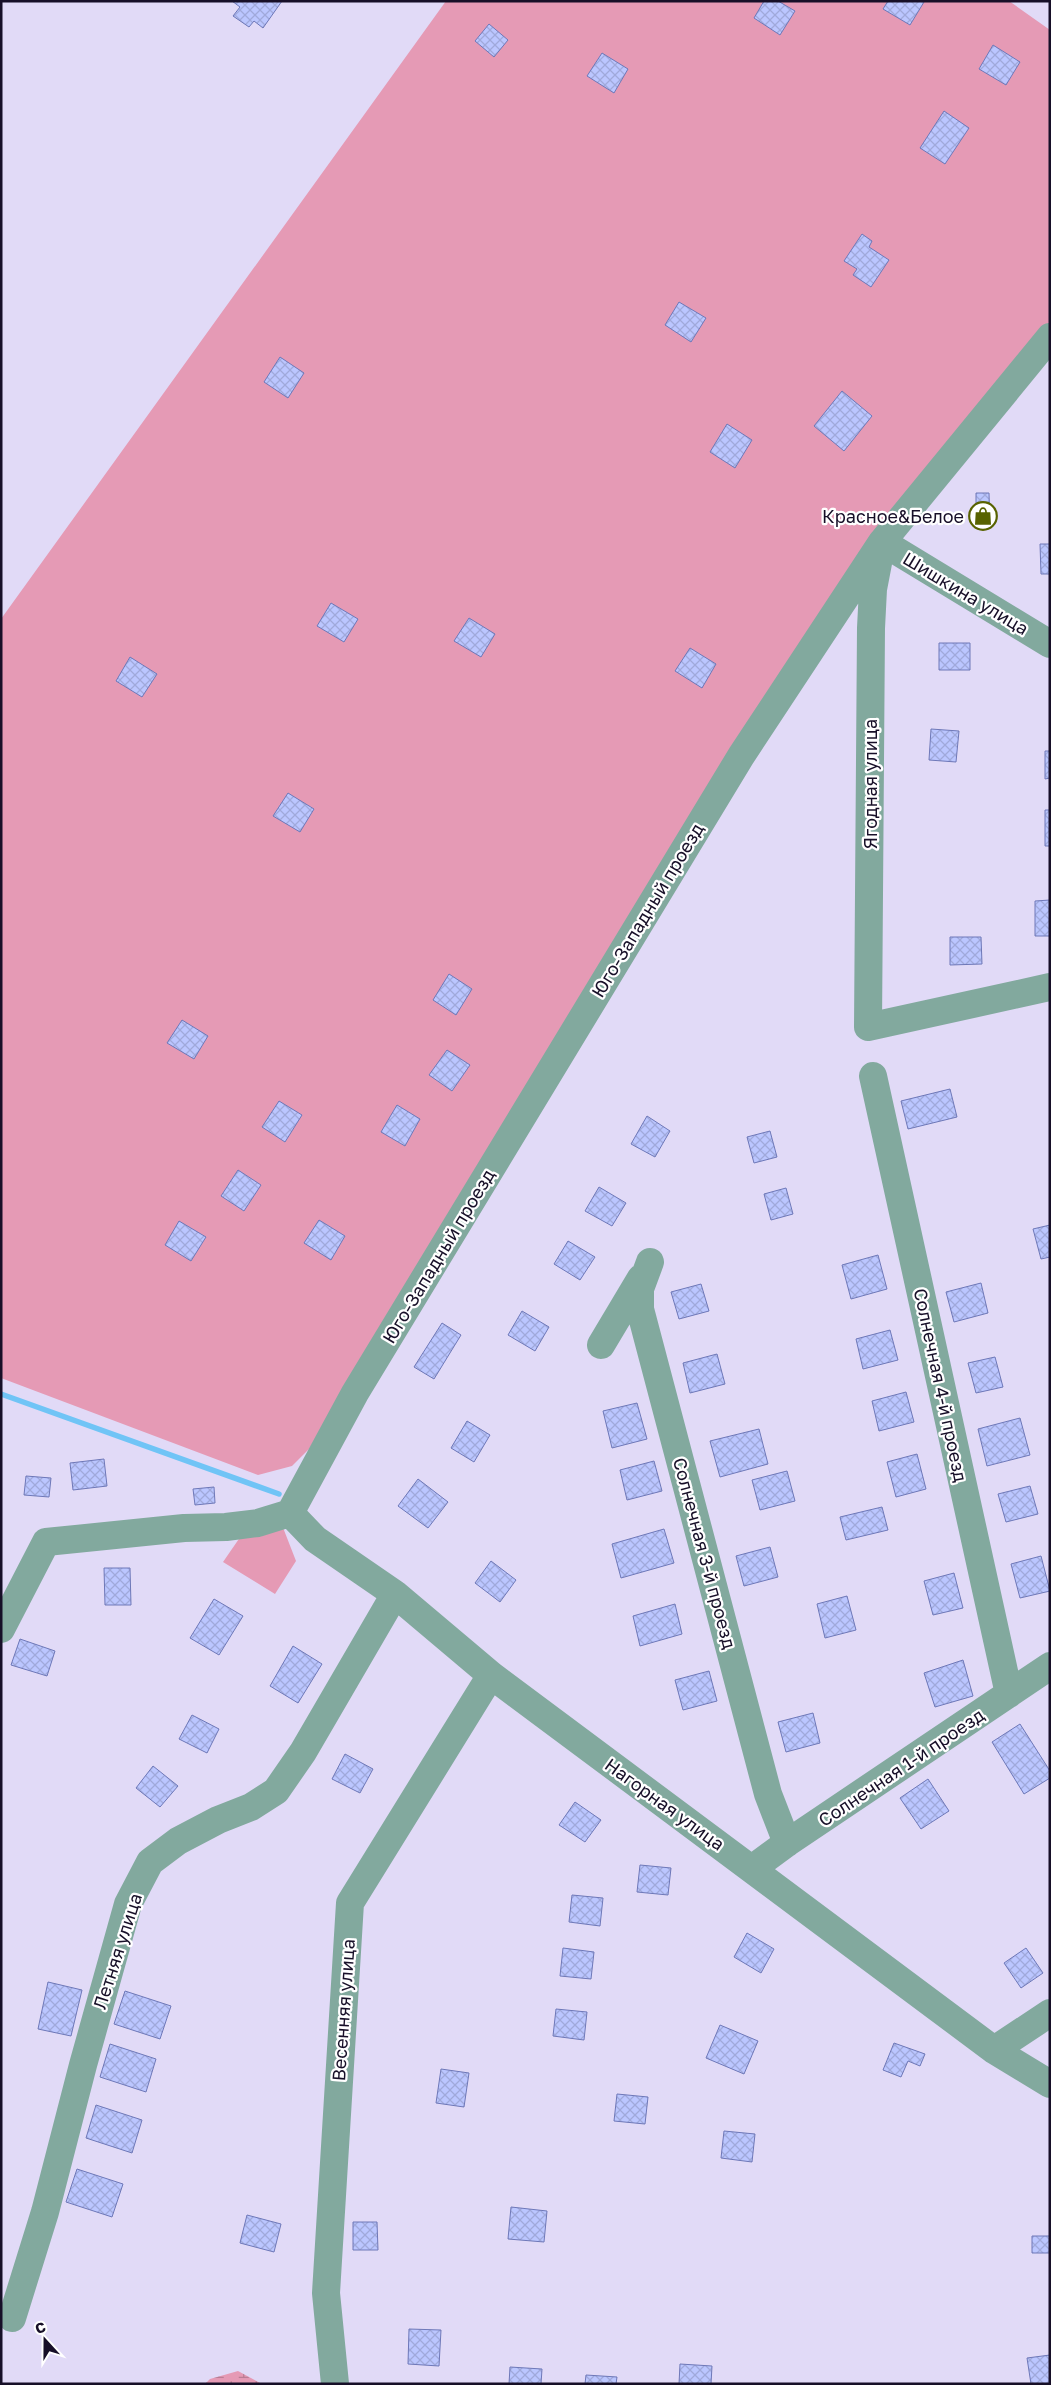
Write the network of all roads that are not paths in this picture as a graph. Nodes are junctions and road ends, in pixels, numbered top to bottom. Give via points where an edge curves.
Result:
1 (1050, 337) edge
2 (882, 542) junction
3 (1050, 644) edge
4 (1050, 987) edge
5 (873, 1076) dead end
6 (601, 1345) dead end
7 (290, 1513) junction
8 (395, 1594) junction
9 (1, 1629) edge
10 (1050, 1666) edge
11 (491, 1675) junction
12 (1010, 1694) junction
13 (787, 1843) junction
14 (753, 1868) junction
15 (1050, 2013) edge
16 (994, 2050) junction
17 (1050, 2084) edge
18 (12, 2318) dead end
19 (335, 2384) edge

1 - 2 street, Юго-Западный проезд
2 - 3 street, Шишкина улица
2 - 4 street, Ягодная улица via 873,589 871,628 868,1027
2 - 7 street, Юго-Западный проезд via 736,764 355,1393
5 - 12 street, Солнечная 4-й проезд
6 - 13 street, Солнечная 3-й проезд via 650,1262 640,1289 640,1309 768,1794
7 - 8 street, Нагорная улица via 315,1539
7 - 9 street via 258,1523 226,1527 46,1542
8 - 11 street, Нагорная улица
8 - 18 street, Летняя улица via 303,1752 276,1791 251,1807 178,1841 150,1862 128,1904 45,2212
10 - 12 street, Солнечная 1-й проезд
11 - 14 street, Нагорная улица
11 - 19 street, Весенняя улица via 350,1903 326,2293
12 - 13 street, Солнечная 1-й проезд
13 - 14 street, Солнечная 1-й проезд
14 - 16 street, Нагорная улица
15 - 16 street
16 - 17 street, Нагорная улица

